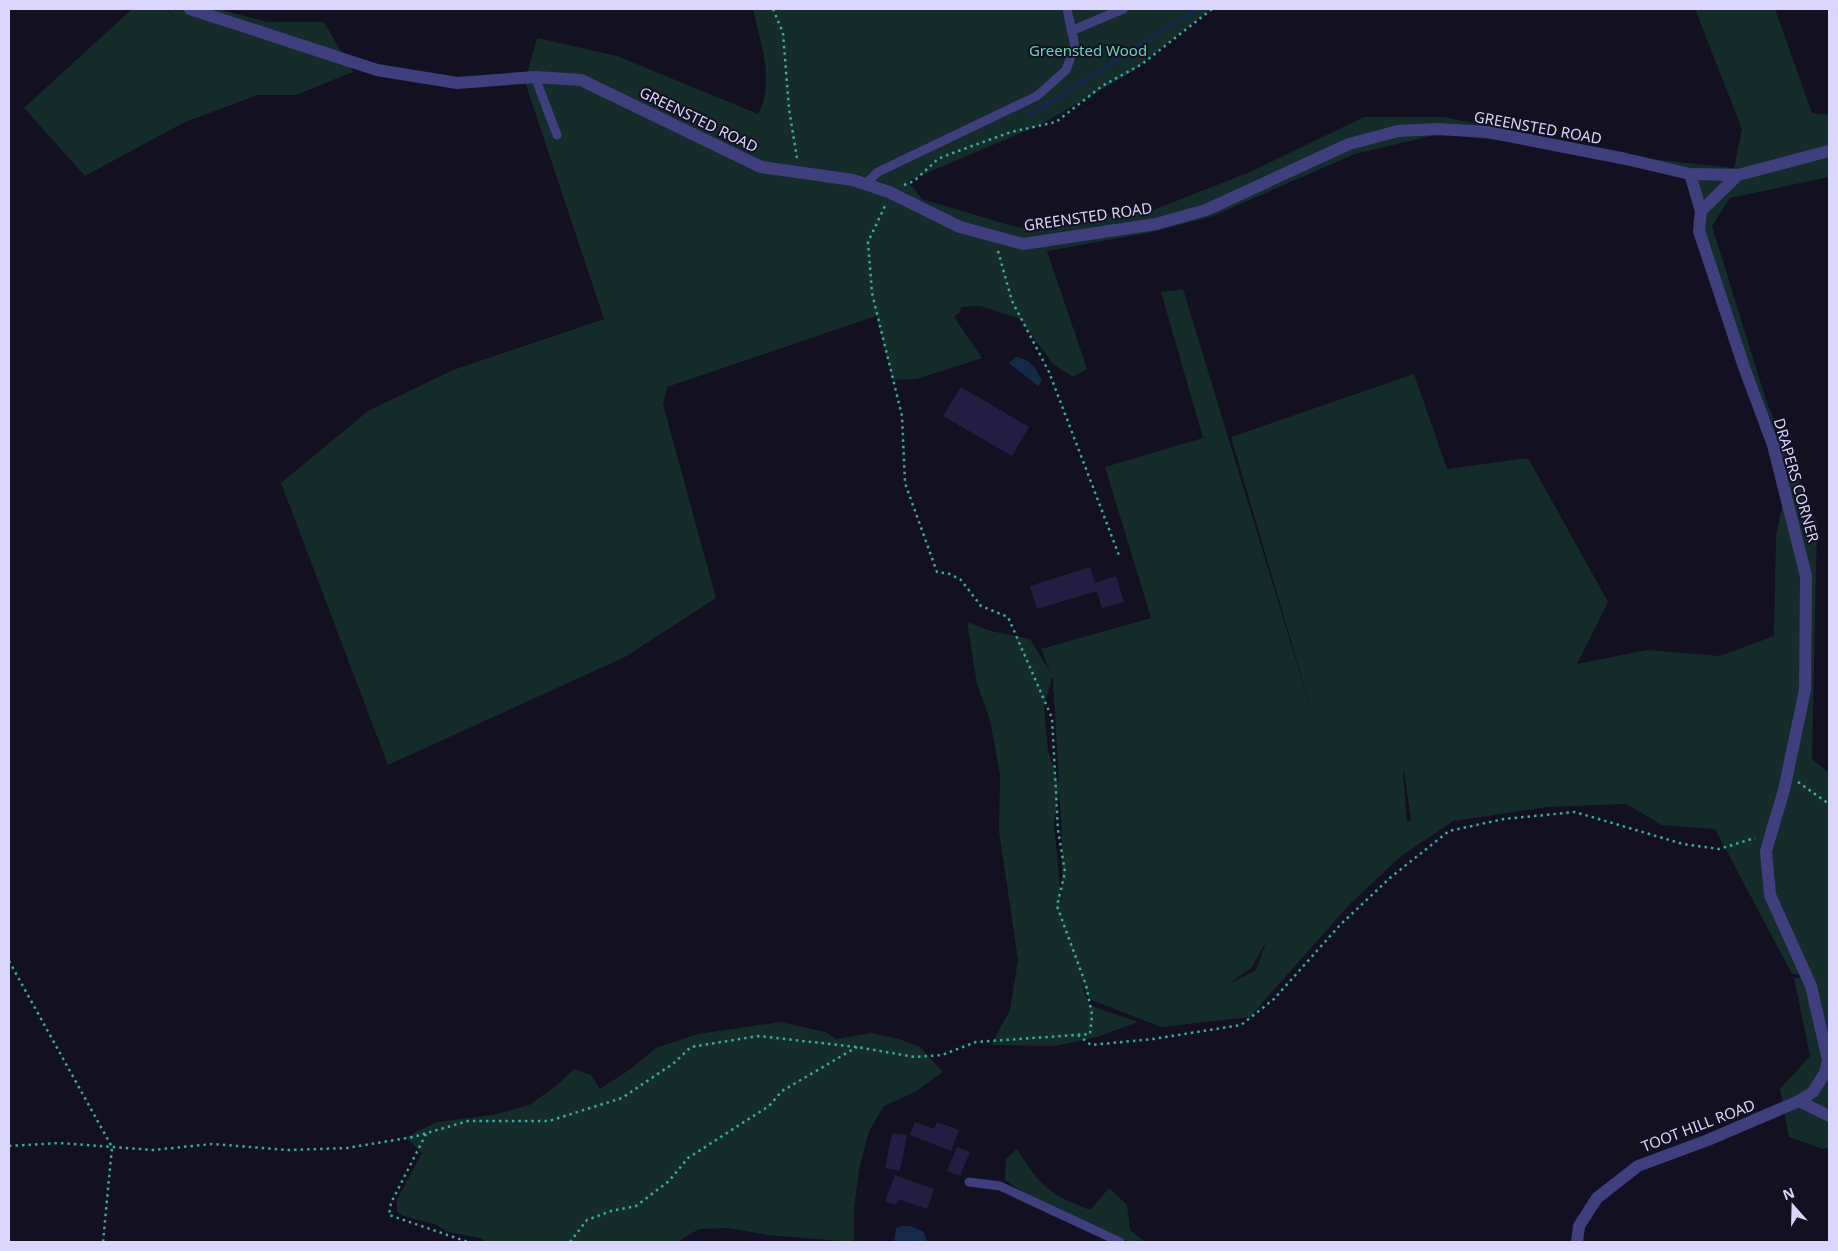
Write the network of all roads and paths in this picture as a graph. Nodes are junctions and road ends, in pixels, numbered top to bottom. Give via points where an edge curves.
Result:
1 (190, 9) edge
2 (772, 9) edge
3 (1067, 9) edge
4 (1122, 9) edge
5 (1212, 9) edge
6 (1071, 31) junction
7 (535, 77) junction
8 (557, 135) dead end
9 (1829, 151) edge
10 (799, 172) junction
11 (1690, 174) junction
12 (1738, 175) junction
13 (865, 184) junction
14 (888, 198) junction
15 (1701, 211) junction
16 (993, 236) junction
17 (1120, 558) dead end
18 (1787, 774) junction
19 (1829, 804) edge
20 (1771, 834) junction
21 (9, 961) edge
22 (1078, 1035) junction
23 (857, 1047) junction
24 (1827, 1076) edge
25 (1799, 1101) junction
26 (1829, 1116) edge
27 (427, 1133) junction
28 (9, 1146) edge
29 (112, 1147) junction
30 (969, 1182) dead end
31 (103, 1242) edge
32 (468, 1242) edge
33 (570, 1242) edge
34 (1120, 1242) edge
35 (1577, 1242) edge

1 - 7 street, GREENSTED ROAD via 377,70 457,83
2 - 10 path via 783,32 789,109
3 - 6 lane
4 - 6 lane
5 - 14 path via 1142,64 1102,86 1056,122 1011,132 938,159 914,181
6 - 13 lane via 1075,46 1066,70 1037,96 878,172
7 - 8 lane
7 - 10 street, GREENSTED ROAD via 581,80 761,167
9 - 12 street, GREENSTED ROAD
10 - 13 street, GREENSTED ROAD
11 - 12 street, GREENSTED ROAD
11 - 15 street, DRAPERS CORNER
11 - 16 street, GREENSTED ROAD via 1488,132 1398,131 1350,144 1206,210 1156,224 1023,244
12 - 15 street
13 - 14 street, GREENSTED ROAD
14 - 16 street, GREENSTED ROAD via 960,227
14 - 22 path via 868,242 872,293 902,416 906,483 937,572 961,580 980,606 1008,617 1052,718 1058,830 1065,872 1057,906 1086,986 1092,1015 1090,1034
15 - 18 street, DRAPERS CORNER via 1699,231 1773,445 1806,576 1805,690
16 - 17 path via 1012,301 1049,372
18 - 19 path
18 - 20 street, DRAPERS CORNER
20 - 22 path via 1719,849 1683,844 1575,812 1504,819 1449,831 1391,877 1340,924 1274,999 1240,1025 1091,1045
20 - 24 street, DRAPERS CORNER via 1766,851 1770,895 1811,986 1828,1060
21 - 29 path
22 - 23 path via 976,1042 942,1055 915,1057
23 - 27 path via 758,1036 691,1047 674,1064 622,1098 549,1120 468,1121
23 - 33 path via 782,1091 768,1106 688,1158 669,1181 636,1206 587,1220
24 - 25 street, TOOT HILL ROAD via 1813,1092
25 - 26 street
25 - 35 street, TOOT HILL ROAD via 1638,1166 1597,1198 1579,1226
27 - 29 path via 347,1148 288,1150 212,1144 153,1150
27 - 32 path via 391,1203 389,1215
28 - 29 path via 59,1143
29 - 31 path
30 - 34 lane via 1000,1186

